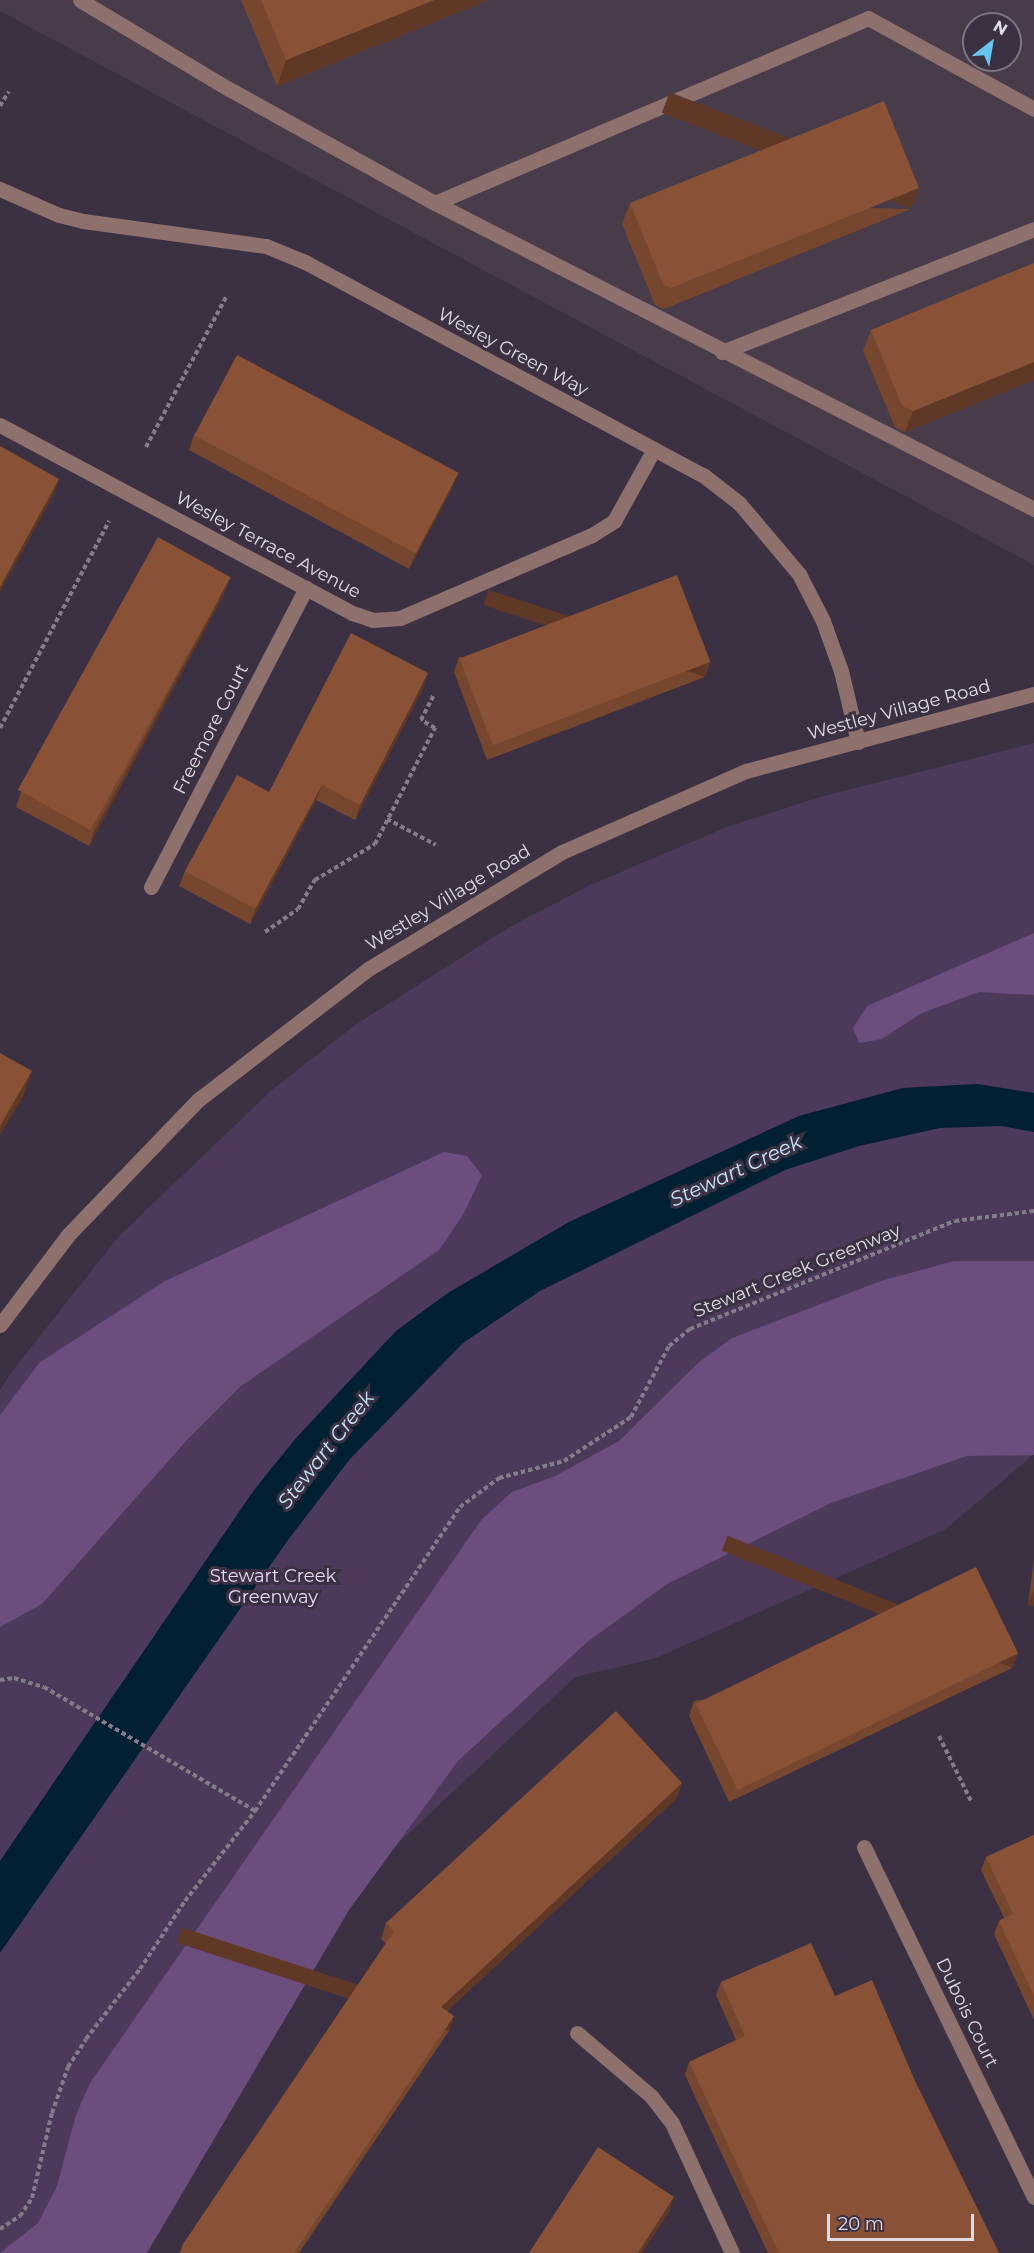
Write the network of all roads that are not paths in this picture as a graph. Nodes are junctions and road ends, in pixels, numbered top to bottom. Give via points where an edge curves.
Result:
1 (80, 0) edge
2 (1034, 109) edge
3 (0, 189) edge
4 (435, 203) junction
5 (1034, 229) edge
6 (722, 352) junction
7 (0, 425) edge
8 (654, 449) junction
9 (1034, 509) edge
10 (306, 588) junction
11 (1034, 694) edge
12 (858, 742) junction
13 (151, 887) dead end
14 (0, 1325) edge
15 (864, 1847) dead end
16 (577, 2033) dead end
17 (1034, 2197) edge
18 (732, 2253) edge

1 - 4 street via 229,89
2 - 4 street via 868,18
3 - 8 street, Wesley Green Way via 83,221 232,240 276,250
4 - 6 street
5 - 6 street
6 - 9 street
7 - 10 street, Wesley Terrace Avenue
8 - 10 street, Wesley Terrace Avenue via 614,521 592,535 400,618 373,620
8 - 12 street, Wesley Green Way via 703,475 738,503 799,574 823,621 841,671
10 - 13 street, Freemore Court
11 - 12 street, Westley Village Road
12 - 14 street, Westley Village Road via 747,771 562,852 368,969 198,1101 68,1235
15 - 17 street, Dubois Court
16 - 18 street via 651,2096 672,2123

